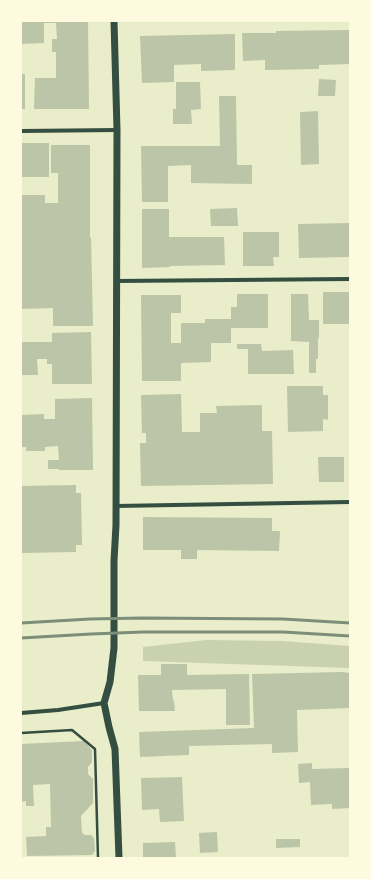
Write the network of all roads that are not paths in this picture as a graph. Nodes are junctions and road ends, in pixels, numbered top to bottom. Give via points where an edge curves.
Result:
1 (114, 21) edge
2 (117, 130) junction
3 (21, 131) edge
4 (350, 279) edge
5 (116, 281) junction
6 (350, 502) edge
7 (116, 506) junction
8 (104, 703) junction
9 (21, 713) edge
10 (119, 858) edge

1 - 2 street
2 - 3 street
2 - 5 street
4 - 5 street
5 - 7 street
6 - 7 street
7 - 8 street via 114,648 110,682
8 - 9 street
8 - 10 street via 115,749

